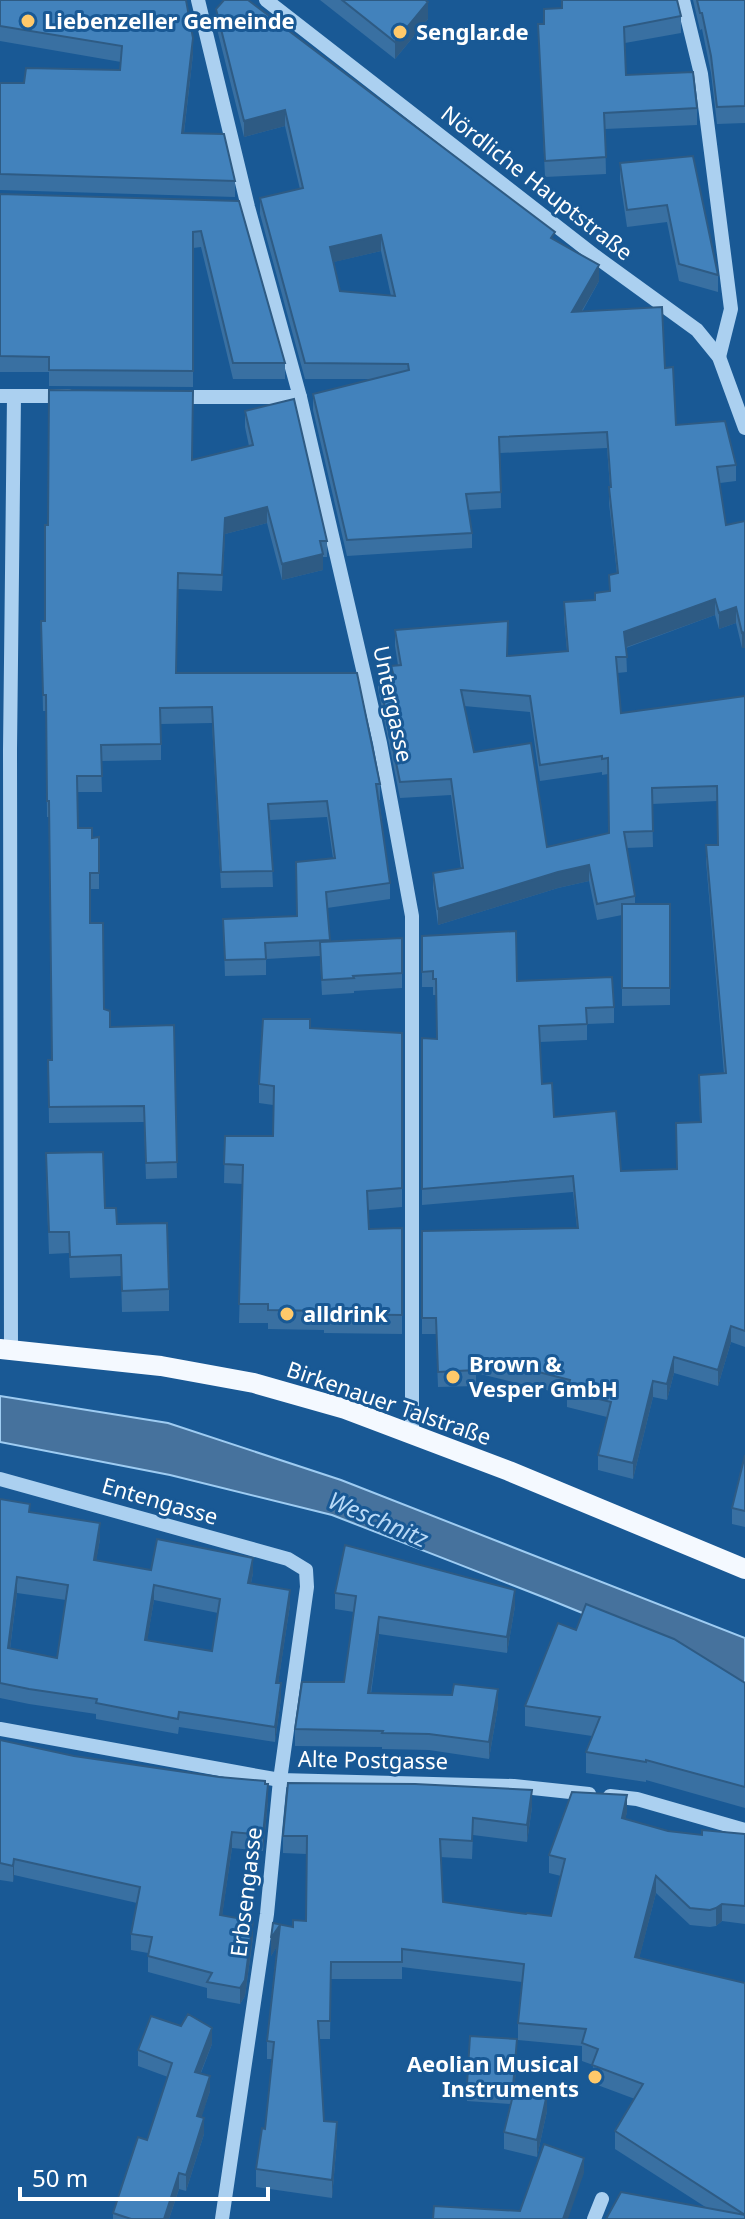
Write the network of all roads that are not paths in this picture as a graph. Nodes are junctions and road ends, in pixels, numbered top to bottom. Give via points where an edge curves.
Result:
1 (198, 0) edge
2 (266, 0) edge
3 (683, 0) edge
4 (719, 357) junction
5 (7, 396) edge
6 (77, 396) edge
7 (157, 396) edge
8 (300, 397) junction
9 (745, 428) edge
10 (5, 750) edge
11 (5, 1350) edge
12 (412, 1434) junction
13 (0, 1479) edge
14 (745, 1569) edge
15 (306, 1570) joint
16 (0, 1729) edge
17 (280, 1780) junction
18 (745, 1830) edge
19 (602, 2199) dead end
20 (222, 2219) edge
21 (594, 2219) edge

1 - 8 street, Untergasse via 240,206
2 - 4 street, Nördliche Hauptstraße via 697,330
3 - 4 street via 701,74 731,309
4 - 9 street, Nördliche Hauptstraße
5 - 6 street
5 - 10 street
7 - 8 street
8 - 12 street, Untergasse via 380,743 412,916
10 - 11 street
11 - 12 main road, Birkenauer Talstraße via 161,1366 254,1383
12 - 14 main road, Birkenauer Talstraße
13 - 15 street, Entengasse via 288,1559
15 - 17 street, Erbsengasse
16 - 17 street, Alte Postgasse
17 - 18 street, Alte Postgasse via 514,1786 637,1799
17 - 20 street, Erbsengasse via 267,1914
19 - 21 street

